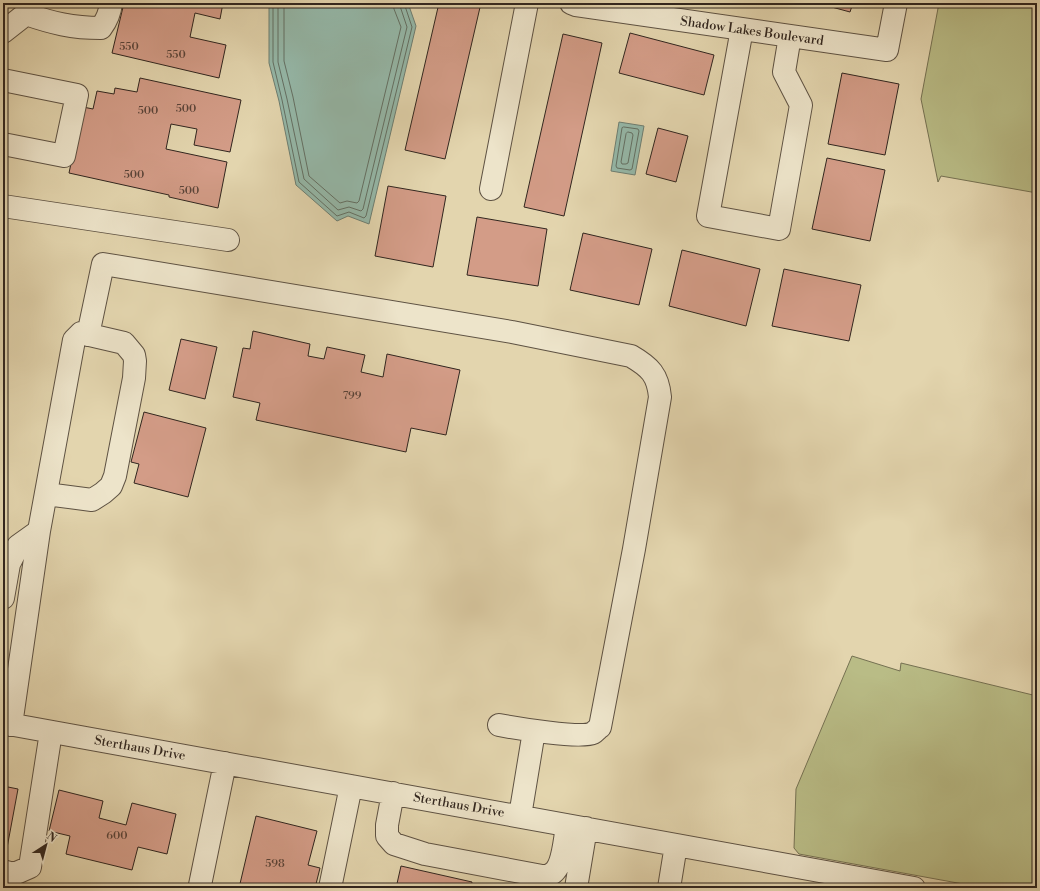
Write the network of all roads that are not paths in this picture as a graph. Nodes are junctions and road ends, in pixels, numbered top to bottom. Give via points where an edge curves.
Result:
1 (111, 3) edge
2 (527, 3) edge
3 (571, 3) edge
4 (896, 3) edge
5 (25, 9) edge
6 (742, 29) junction
7 (3, 32) edge
8 (790, 36) junction
9 (3, 80) edge
10 (3, 144) edge
11 (491, 188) dead end
12 (3, 206) edge
13 (228, 240) dead end
14 (88, 335) junction
15 (46, 494) junction
16 (39, 531) junction
17 (3, 598) edge
18 (3, 605) edge
19 (27, 612) junction
20 (7, 724) edge
21 (499, 725) dead end
22 (534, 731) junction
23 (52, 732) junction
24 (225, 763) junction
25 (351, 786) junction
26 (392, 794) junction
27 (520, 816) junction
28 (576, 827) junction
29 (676, 845) junction
30 (3, 871) edge
31 (815, 879) edge
32 (201, 888) edge
33 (330, 888) edge
34 (576, 888) edge
35 (669, 888) edge
36 (914, 888) edge

1 - 5 street via 106,22 100,28 56,24
2 - 11 street
3 - 6 street, Shadow Lakes Boulevard
4 - 8 street, Shadow Lakes Boulevard via 887,50
5 - 7 street
6 - 8 street, Shadow Lakes Boulevard
6 - 8 street via 708,216 779,229 801,105 784,72
9 - 10 street via 77,95 64,156
12 - 13 street
14 - 15 street via 81,333 74,340
14 - 15 street via 124,343 134,354 134,378 115,476 111,486 92,500
14 - 22 street via 103,264 512,332 631,356 643,363 659,384 660,397 600,727 593,733 583,734
15 - 16 street
16 - 17 street via 18,546 9,564
16 - 19 street
18 - 19 street
19 - 20 street
20 - 23 street, Sterthaus Drive
21 - 22 street
22 - 27 street
23 - 24 street, Sterthaus Drive
23 - 30 street via 30,867 14,874
24 - 25 street, Sterthaus Drive
24 - 32 street
25 - 26 street, Sterthaus Drive
25 - 33 street
26 - 27 street, Sterthaus Drive
26 - 28 street via 386,825 387,836 394,844 425,854 529,874 542,876 556,871
27 - 28 street, Sterthaus Drive
28 - 29 street, Sterthaus Drive
28 - 34 street
29 - 31 street, Sterthaus Drive
29 - 35 street
31 - 36 street, Sterthaus Drive

